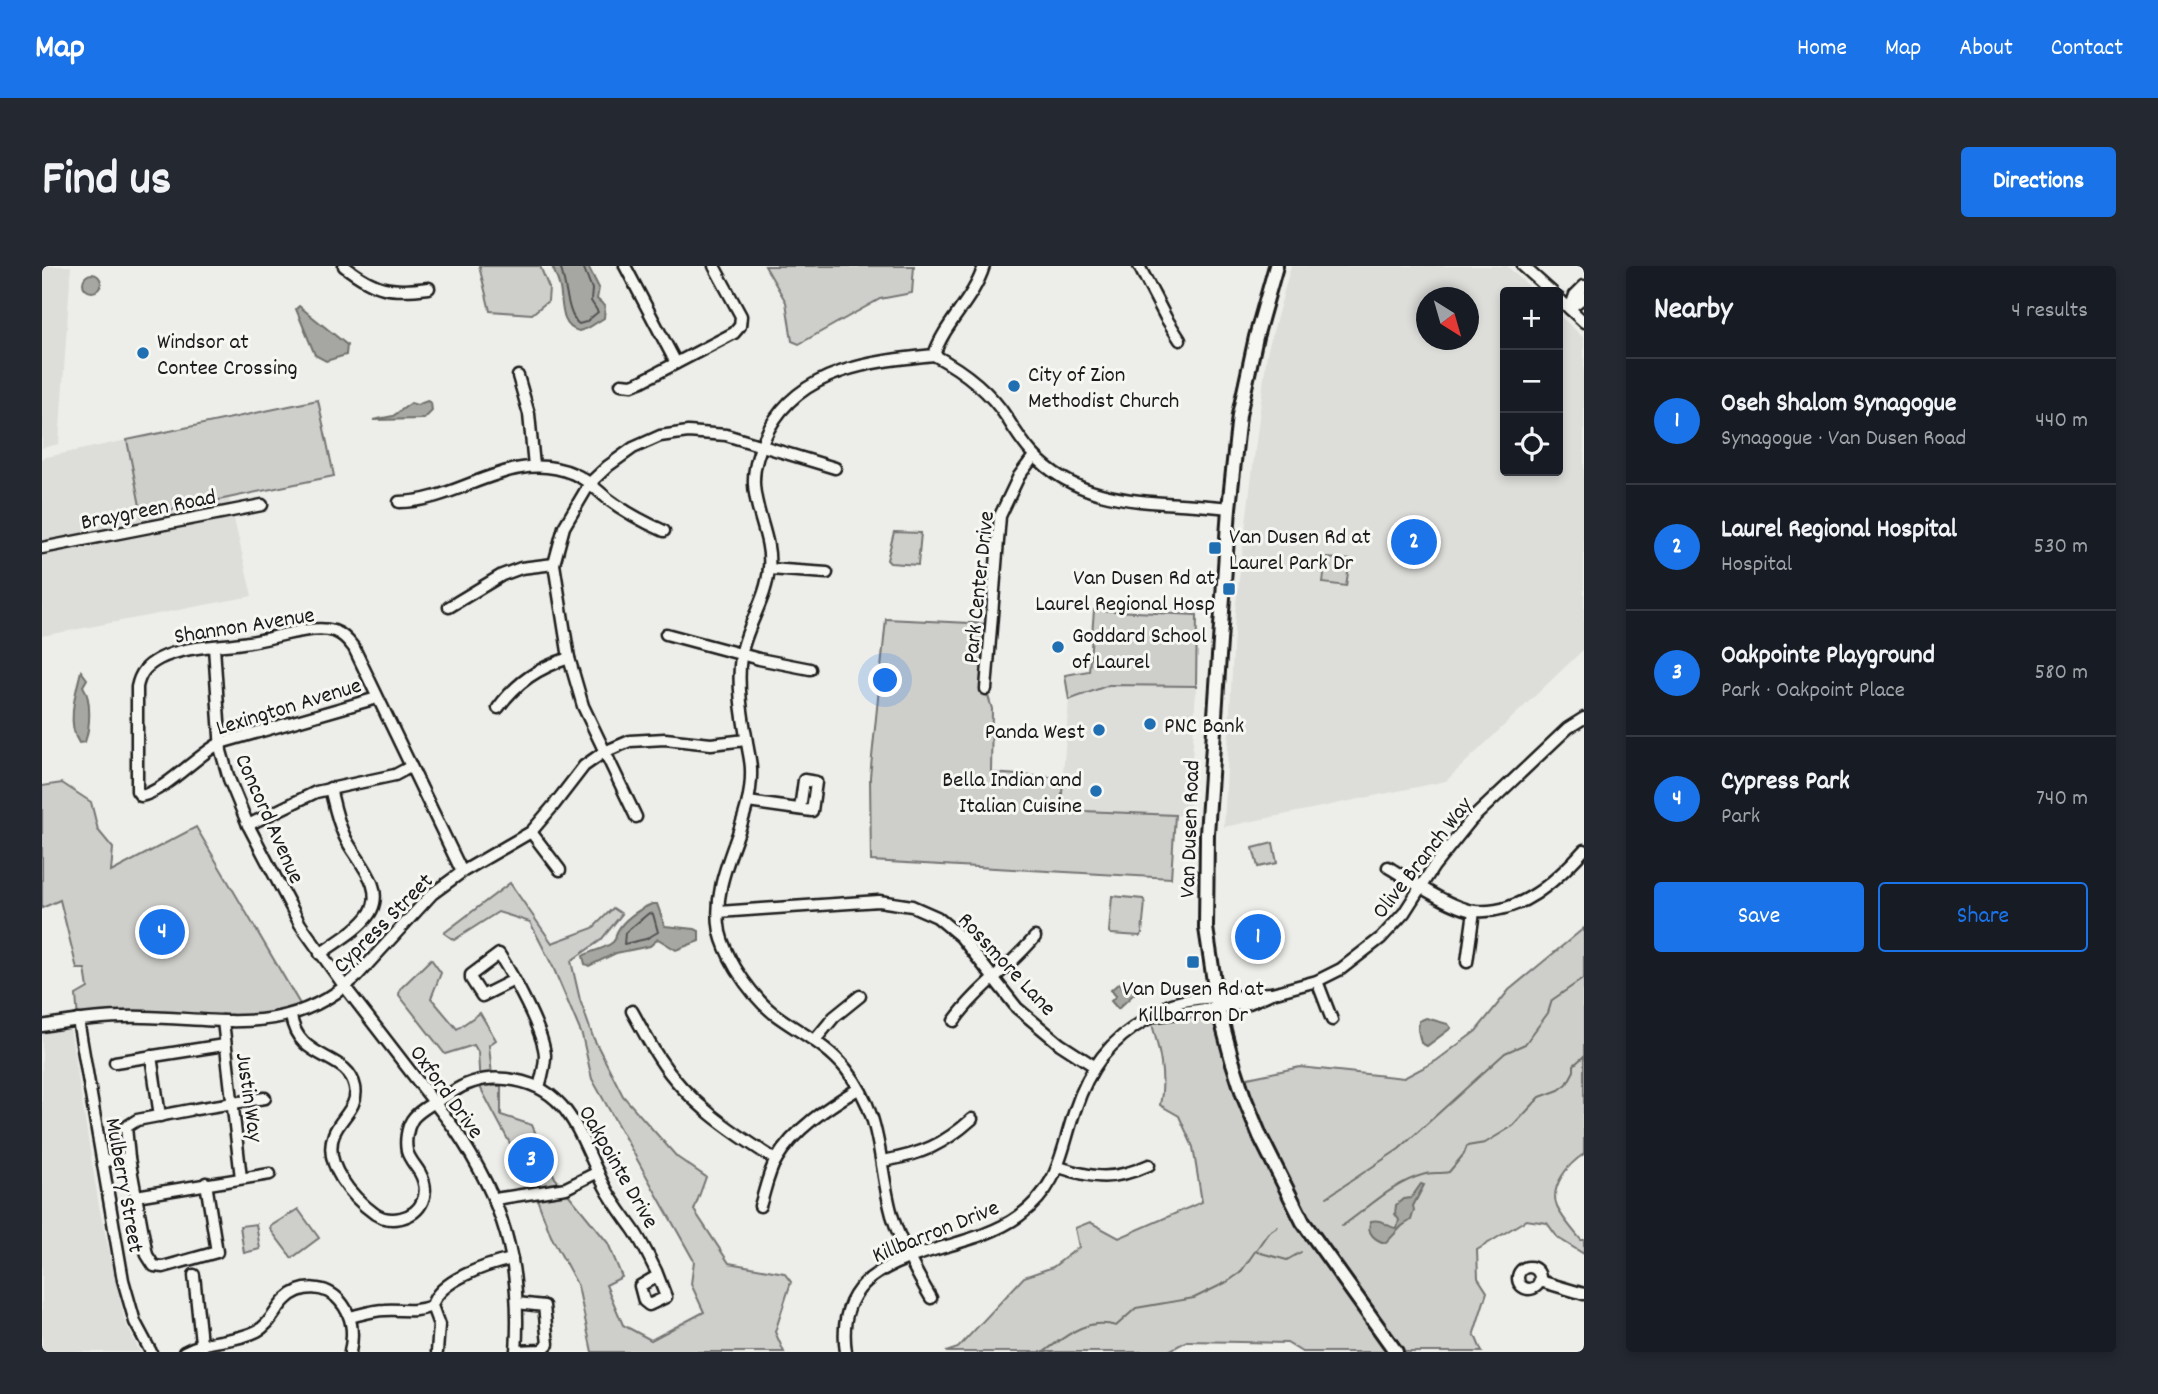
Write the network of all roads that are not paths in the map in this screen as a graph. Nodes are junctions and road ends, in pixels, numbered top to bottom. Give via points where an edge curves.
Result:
1 (344, 266) edge
2 (625, 266) edge
3 (714, 266) edge
4 (984, 266) edge
5 (1139, 266) edge
6 (1276, 266) edge
7 (1523, 266) edge
8 (1584, 286) edge
9 (1546, 287) edge
10 (429, 288) dead end
11 (1584, 297) edge
12 (1563, 303) edge
13 (1570, 309) junction
14 (1584, 322) edge
15 (1180, 340) dead end
16 (934, 355) junction
17 (676, 363) junction
18 (518, 376) dead end
19 (621, 384) dead end
20 (761, 444) junction
21 (1034, 456) junction
22 (534, 466) junction
23 (835, 468) dead end
24 (590, 484) junction
25 (399, 502) dead end
26 (262, 505) dead end
27 (1229, 508) junction
28 (664, 531) dead end
29 (42, 548) edge
30 (554, 564) junction
31 (769, 569) junction
32 (827, 573) dead end
33 (449, 607) dead end
34 (666, 634) dead end
35 (214, 647) junction
36 (742, 653) junction
37 (569, 658) junction
38 (810, 669) dead end
39 (986, 689) dead end
40 (377, 698) junction
41 (498, 708) dead end
42 (1584, 718) edge
43 (746, 740) junction
44 (220, 743) junction
45 (604, 752) junction
46 (410, 767) junction
47 (330, 788) junction
48 (141, 796) joint
49 (748, 802) junction
50 (800, 809) dead end
51 (636, 817) dead end
52 (248, 825) junction
53 (531, 832) junction
54 (1584, 850) edge
55 (1388, 867) dead end
56 (560, 870) dead end
57 (463, 872) junction
58 (1422, 887) junction
59 (1474, 911) junction
60 (719, 912) junction
61 (1035, 937) dead end
62 (320, 954) junction
63 (1467, 962) dead end
64 (994, 978) junction
65 (514, 980) junction
66 (1317, 981) junction
67 (345, 987) junction
68 (860, 996) dead end
69 (1217, 1002) junction
70 (632, 1011) dead end
71 (291, 1016) junction
72 (78, 1020) junction
73 (1332, 1020) dead end
74 (223, 1021) junction
75 (954, 1021) dead end
76 (42, 1026) edge
77 (815, 1040) junction
78 (224, 1045) junction
79 (151, 1056) junction
80 (115, 1062) dead end
81 (1094, 1066) junction
82 (539, 1087) junction
83 (858, 1089) junction
84 (265, 1097) dead end
85 (233, 1102) junction
86 (436, 1103) junction
87 (160, 1116) junction
88 (972, 1119) dead end
89 (130, 1158) junction
90 (776, 1160) junction
91 (103, 1161) junction
92 (883, 1161) junction
93 (1149, 1165) dead end
94 (1059, 1167) junction
95 (597, 1172) junction
96 (270, 1174) dead end
97 (241, 1178) junction
98 (206, 1184) junction
99 (136, 1196) junction
100 (495, 1199) junction
101 (760, 1206) dead end
102 (512, 1259) junction
103 (908, 1259) junction
104 (194, 1275) dead end
105 (657, 1276) junction
106 (1540, 1281) dead end
107 (1584, 1294) edge
108 (931, 1298) dead end
109 (517, 1303) junction
110 (432, 1306) junction
111 (350, 1317) junction
112 (201, 1348) edge
113 (516, 1351) edge
114 (151, 1352) edge
115 (184, 1352) edge
116 (350, 1352) edge
117 (437, 1352) edge
118 (846, 1352) edge
119 (1396, 1352) edge

1 - 10 street via 362,280 388,290
2 - 17 street
3 - 17 street via 741,316 740,326
4 - 16 street via 971,297
5 - 15 street
6 - 27 main road, Van Dusen Road via 1239,415
7 - 9 street
8 - 13 street
11 - 13 street
12 - 13 street
13 - 14 street
16 - 20 street via 850,368 824,377 800,391 776,415
16 - 21 street via 975,382
17 - 19 street via 632,385
18 - 22 street via 529,414
20 - 23 street
20 - 24 street via 726,435 688,432 660,436 633,448
20 - 31 street via 754,480
21 - 27 street via 1060,478 1094,493
21 - 39 street, Park Center Drive via 1000,516
22 - 24 street via 574,474
22 - 25 street via 490,475 440,496
24 - 28 street via 635,517
24 - 30 street via 564,527
26 - 29 street, Braygreen Road
27 - 69 main road, Van Dusen Road via 1205,871 1206,928
30 - 33 street via 502,575
30 - 37 street
31 - 32 street
31 - 36 street
34 - 36 street
35 - 40 street, Shannon Avenue via 334,631 354,648
35 - 44 street, Concord Avenue
35 - 48 street, Shannon Avenue via 163,657 140,676 135,762
36 - 38 street
36 - 43 street
37 - 41 street via 528,676
37 - 45 street via 583,706
40 - 44 street, Lexington Avenue
40 - 46 street, Shannon Avenue
42 - 58 street, Olive Branch Way via 1471,820
43 - 45 street, Cypress Street via 711,744 665,738 630,741
43 - 49 street via 751,770
44 - 48 street, Lexington Avenue
44 - 52 street, Concord Avenue
45 - 51 street
45 - 53 street, Cypress Street via 584,766
46 - 47 street via 394,775
46 - 57 street, Shannon Avenue
47 - 52 street
47 - 62 street via 344,836 375,895 365,919
49 - 50 street
49 - 60 street via 724,869
52 - 62 street, Concord Avenue via 280,890
53 - 56 street
53 - 57 street, Cypress Street
54 - 59 street via 1542,891 1524,901
55 - 58 street
57 - 67 street, Cypress Street via 432,894
58 - 59 street
58 - 66 street, Olive Branch Way via 1381,938
59 - 63 street
60 - 64 street, Rossmore Lane via 880,901 912,906 937,917 961,937
60 - 77 street via 726,953 746,984 774,1013
61 - 64 street
62 - 67 street, Concord Avenue
64 - 75 street
64 - 81 street, Rossmore Lane via 1017,1008
65 - 65 street via 485,996 471,979 473,972 499,954
65 - 82 street via 543,1046
66 - 69 street, Olive Branch Way via 1249,1003
66 - 73 street
67 - 71 street, Cypress Street
67 - 86 street, Oxford Drive
68 - 77 street
69 - 81 street, Killbarron Drive via 1150,1017 1121,1036
69 - 119 main road, Van Dusen Road via 1244,1097 1284,1186 1303,1222
70 - 90 street via 659,1059 686,1091 737,1135
71 - 74 street, Cypress Street
71 - 86 street, Oakpointe Drive via 307,1047 342,1066 353,1082 356,1090 350,1111 334,1136 334,1166 380,1217 407,1216 423,1202 424,1184 408,1155 407,1134 413,1118
72 - 74 street, Cypress Street
72 - 76 street, Cypress Street
72 - 91 street, Mulberry Street
74 - 78 street, Justin Way
77 - 83 street via 846,1070
78 - 79 street
78 - 85 street, Justin Way
79 - 80 street
79 - 87 street
81 - 94 street, Killbarron Drive via 1075,1110
82 - 86 street, Oakpointe Drive via 513,1080 480,1080
82 - 95 street, Oakpointe Drive via 568,1112
83 - 90 street via 811,1121
83 - 92 street via 875,1120
84 - 85 street
85 - 87 street
85 - 97 street, Justin Way
86 - 100 street, Oxford Drive
87 - 89 street via 128,1125
88 - 92 street via 932,1148
89 - 91 street
89 - 99 street
90 - 101 street
91 - 114 street, Mulberry Street via 128,1302
92 - 103 street via 892,1215
93 - 94 street via 1115,1177 1088,1176
94 - 103 street, Killbarron Drive via 1036,1201 1018,1217
95 - 100 street via 566,1188
95 - 105 street, Oakpointe Drive
96 - 97 street
97 - 98 street
98 - 99 street
98 - 99 street via 217,1252 163,1267 153,1266 148,1258
100 - 102 street, Oxford Drive
102 - 109 street, Oxford Drive
102 - 110 street via 484,1265 463,1276 438,1294
103 - 108 street
103 - 118 street, Killbarron Drive via 870,1276 860,1287 844,1317
104 - 112 street
105 - 105 street, Oakpointe Drive via 640,1286 649,1305 666,1297
106 - 107 street
109 - 113 street, Oxford Drive
109 - 113 street via 544,1306 548,1344 542,1350
110 - 111 street
110 - 117 street via 439,1325
111 - 112 street via 328,1291 307,1289 286,1299 258,1331
111 - 116 street
112 - 115 street

